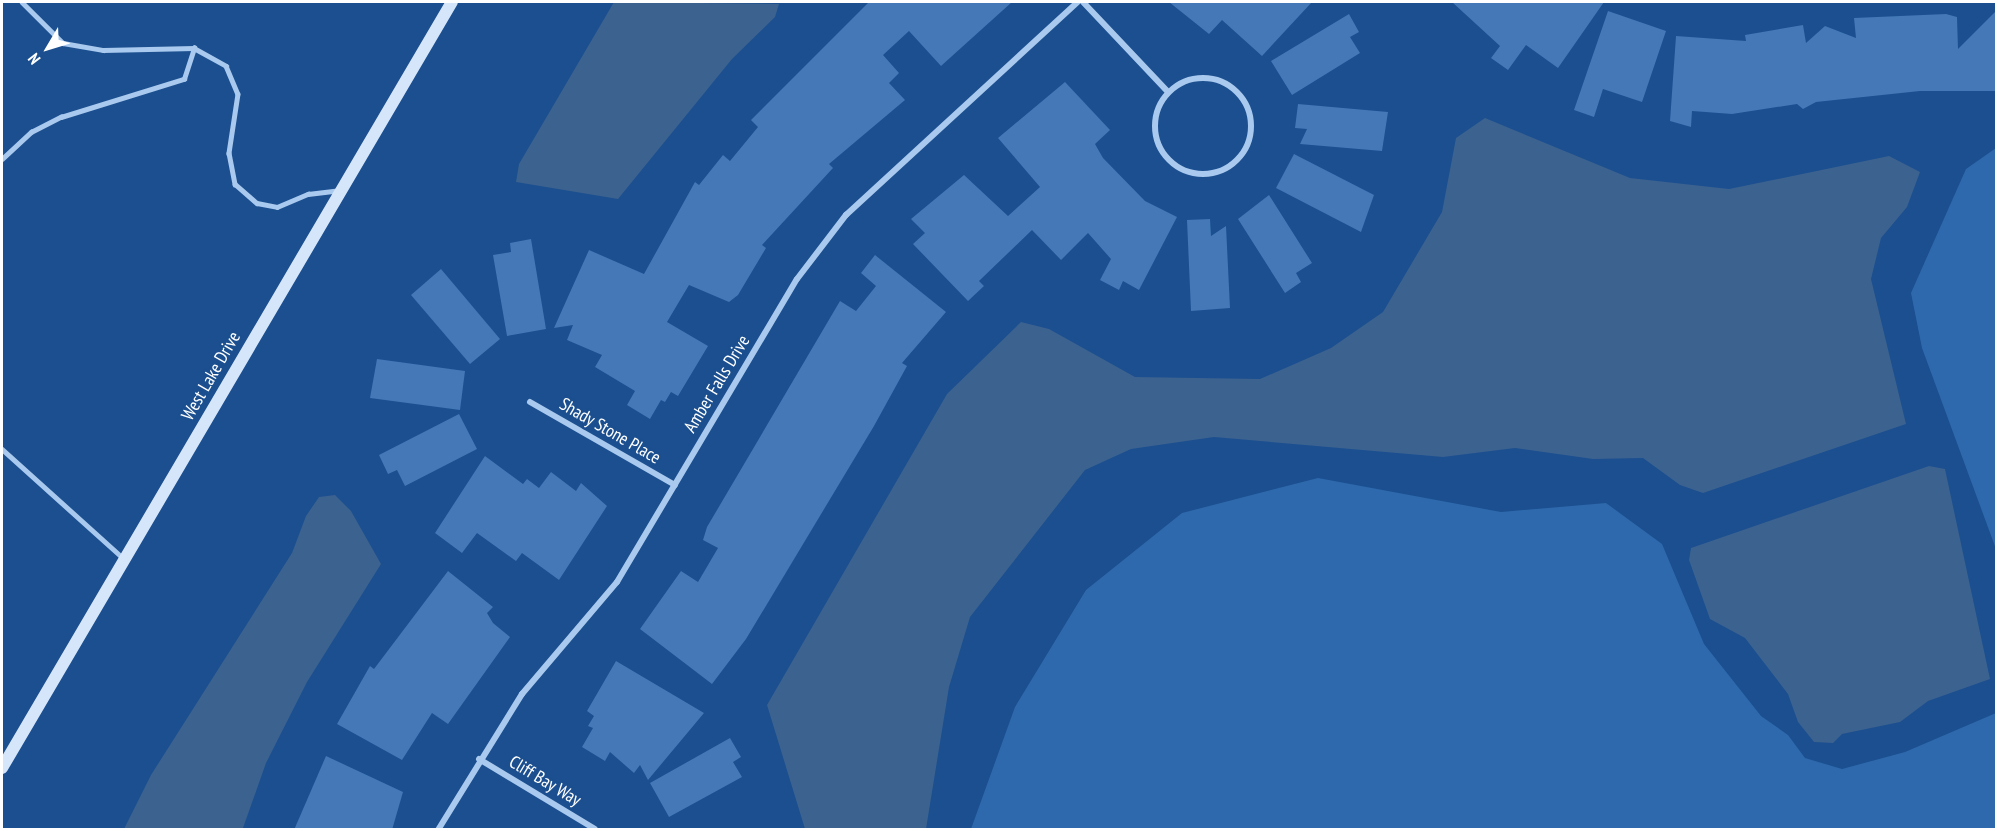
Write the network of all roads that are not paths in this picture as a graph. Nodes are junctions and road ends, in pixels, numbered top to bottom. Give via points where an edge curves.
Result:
1 (22, 2) edge
2 (452, 2) edge
3 (1078, 2) edge
4 (1083, 2) edge
5 (194, 48) junction
6 (1168, 92) junction
7 (2, 159) edge
8 (342, 189) junction
9 (530, 402) dead end
10 (2, 449) edge
11 (675, 485) junction
12 (124, 559) junction
13 (479, 759) junction
14 (2, 768) edge
15 (438, 830) edge
16 (595, 830) edge

1 - 5 lane via 63,43 103,50
2 - 8 street, West Lake Drive
3 - 11 street, Amber Falls Drive via 846,215 797,279
4 - 6 street
5 - 7 lane via 184,79 61,117 31,132
5 - 8 lane via 226,66 238,94 229,153 235,184 257,203 277,207 308,194
6 - 6 street via 1155,120 1161,151 1172,163 1209,173 1242,154 1251,124 1239,94 1227,84 1197,78
8 - 12 street, West Lake Drive
9 - 11 street, Shady Stone Place
10 - 12 lane
11 - 13 street, Amber Falls Drive via 617,582 522,694
12 - 14 street, West Lake Drive
13 - 15 street, Amber Falls Drive
13 - 16 street, Cliff Bay Way

